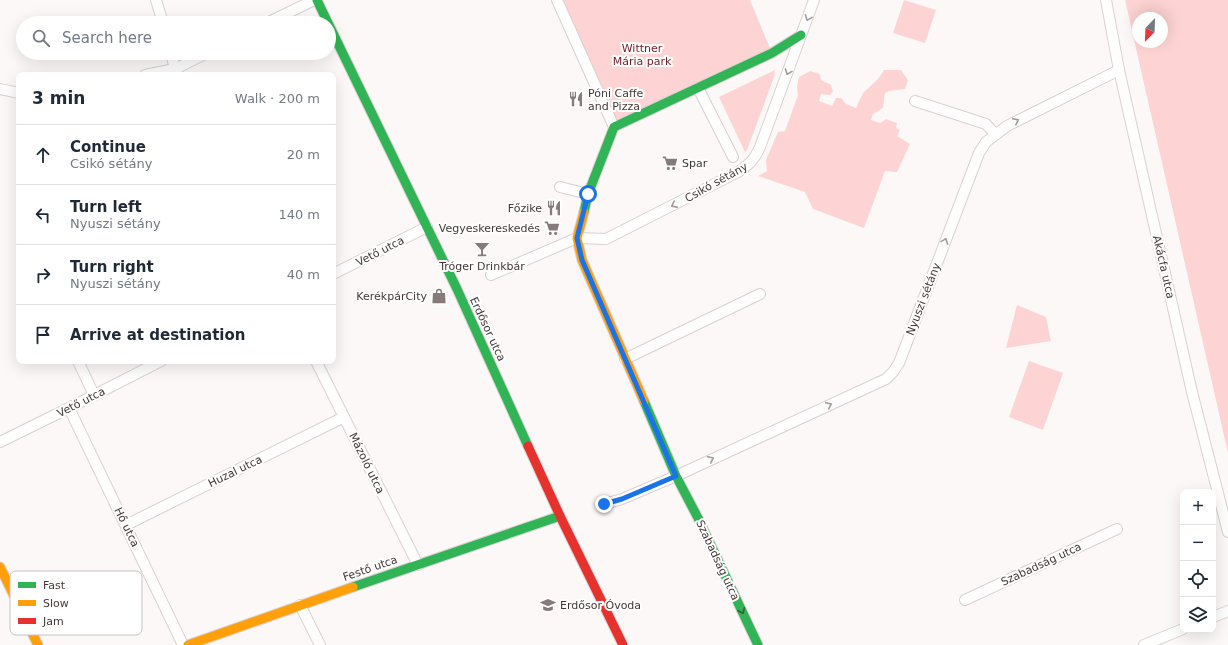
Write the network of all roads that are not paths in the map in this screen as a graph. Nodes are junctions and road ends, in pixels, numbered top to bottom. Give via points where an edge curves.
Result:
1 (156, 0) edge
2 (315, 0) edge
3 (557, 0) edge
4 (814, 0) edge
5 (1106, 0) edge
6 (160, 16) edge
7 (282, 16) edge
8 (324, 16) edge
9 (801, 35) junction
10 (336, 40) edge
11 (173, 60) edge
12 (196, 60) edge
13 (1119, 70) junction
14 (177, 72) edge
15 (698, 88) junction
16 (0, 89) edge
17 (16, 92) edge
18 (915, 101) dead end
19 (614, 127) junction
20 (995, 134) junction
21 (733, 157) dead end
22 (560, 187) dead end
23 (588, 194) junction
24 (427, 227) junction
25 (577, 238) junction
26 (336, 272) edge
27 (491, 275) dead end
28 (760, 294) dead end
29 (625, 359) junction
30 (79, 364) edge
31 (155, 364) edge
32 (318, 364) edge
33 (94, 395) junction
34 (70, 408) junction
35 (344, 417) junction
36 (0, 442) edge
37 (676, 476) junction
38 (604, 504) dead end
39 (560, 516) junction
40 (126, 525) junction
41 (1117, 529) dead end
42 (1228, 532) edge
43 (418, 565) junction
44 (0, 567) edge
45 (10, 588) edge
46 (965, 600) dead end
47 (300, 605) junction
48 (1228, 611) edge
49 (1216, 616) edge
50 (1180, 630) edge
51 (33, 635) edge
52 (38, 645) edge
53 (183, 645) edge
54 (188, 645) edge
55 (320, 645) edge
56 (623, 645) edge
57 (758, 645) edge
58 (1144, 645) edge

1 - 6 street
2 - 7 street
2 - 8 street, Erdősor utca
3 - 19 street
4 -> 9 street, Csikó sétány
5 - 13 street, Akácfa utca
9 - 15 street
9 -> 25 street, Csikó sétány via 760,147 755,158 747,166 606,239
10 - 24 street, Erdősor utca
11 - 14 street
12 - 14 street
20 -> 13 street, Nyuszi sétány
13 - 42 street, Akácfa utca via 1192,392
15 - 19 street
15 - 21 street
16 - 17 street
18 - 20 street via 986,124
19 - 23 street
37 -> 20 street, Nyuszi sétány via 879,383 893,372 899,363 979,153
22 - 23 street
23 - 25 street
24 - 26 street, Vető utca
24 - 39 street, Erdősor utca
25 - 27 street, Csikó sétány
25 - 29 street via 582,260
28 - 29 street
29 - 37 street
30 - 33 street
31 - 33 street, Vető utca
32 - 35 street, Mázoló utca
33 - 34 street, Vető utca
34 - 36 street, Vető utca
34 - 40 street, Hő utca
35 - 40 street, Huzal utca
35 - 43 street, Mázoló utca
37 - 38 street, Nyuszi sétány
37 -> 57 street, Szabadság utca
39 - 43 street, Festő utca
39 - 56 street, Erdősor utca
40 - 53 street, Hő utca
41 - 46 street, Szabadság utca
43 - 47 street, Festő utca
44 - 45 street
47 - 54 street, Festő utca
47 - 55 street
48 - 49 street
50 - 58 street
51 - 52 street

